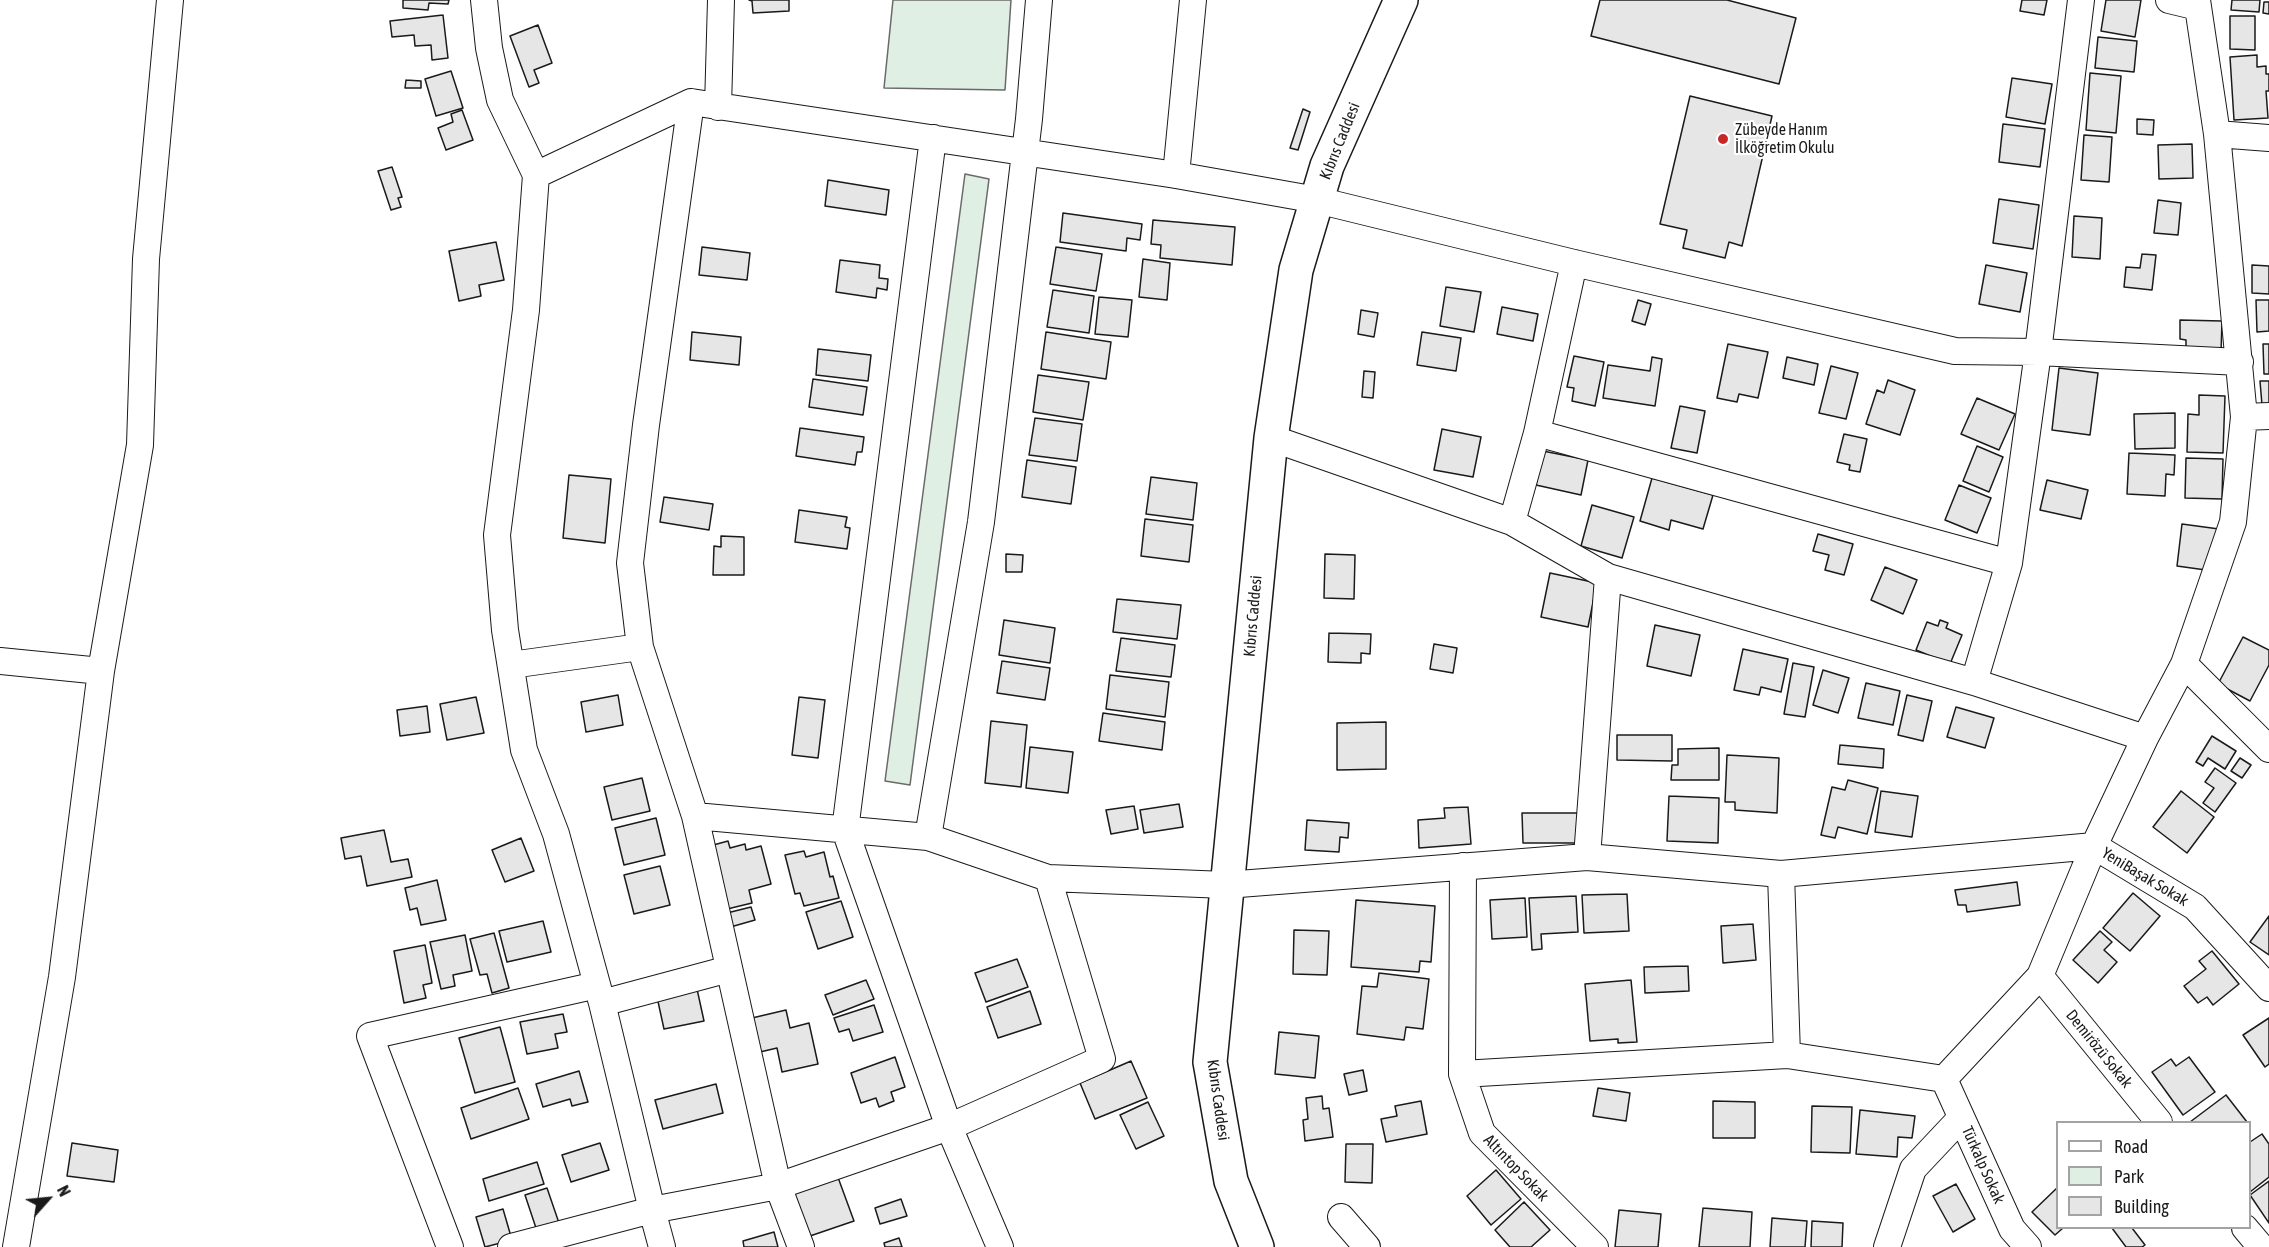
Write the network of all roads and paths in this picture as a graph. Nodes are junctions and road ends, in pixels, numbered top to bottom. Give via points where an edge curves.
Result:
1 (170, 0) edge
2 (484, 0) edge
3 (721, 0) edge
4 (1039, 0) edge
5 (1193, 0) edge
6 (1401, 0) edge
7 (2081, 0) edge
8 (2169, 0) edge
9 (2198, 4) edge
10 (691, 102) junction
11 (718, 107) junction
12 (2217, 134) junction
13 (933, 138) junction
14 (2269, 138) edge
15 (1025, 154) junction
16 (536, 175) junction
17 (1176, 176) junction
18 (1317, 200) junction
19 (1574, 263) junction
20 (2038, 352) junction
21 (2240, 362) junction
22 (2244, 417) junction
23 (2269, 417) edge
24 (1537, 433) junction
25 (1270, 438) junction
26 (1512, 522) junction
27 (2009, 563) junction
28 (1608, 578) junction
29 (640, 647) junction
30 (0, 661) edge
31 (2184, 664) junction
32 (511, 665) junction
33 (101, 671) junction
34 (1974, 682) junction
35 (2145, 738) junction
36 (2269, 749) edge
37 (695, 816) junction
38 (845, 830) junction
39 (928, 837) junction
40 (2094, 846) junction
41 (1587, 857) junction
42 (1463, 866) junction
43 (1781, 874) junction
44 (1048, 878) junction
45 (1226, 885) junction
46 (729, 969) junction
47 (2040, 976) junction
48 (2269, 988) edge
49 (599, 994) junction
50 (1787, 1054) junction
51 (1462, 1074) junction
52 (1944, 1079) junction
53 (1961, 1118) junction
54 (2158, 1121) edge
55 (949, 1127) junction
56 (778, 1186) junction
57 (652, 1210) junction
58 (1341, 1217) dead end
59 (2247, 1229) edge
60 (16, 1247) edge
61 (450, 1247) edge
62 (511, 1247) edge
63 (662, 1247) edge
64 (801, 1247) edge
65 (1000, 1247) edge
66 (1257, 1247) edge
67 (1367, 1247) edge
68 (1594, 1247) edge
69 (1887, 1247) edge
70 (2028, 1247) edge
71 (2261, 1247) edge

1 - 33 street via 146,259 140,444
2 - 16 street via 500,100
3 - 11 street
4 - 15 street
5 - 17 street
6 - 18 main road, Kıbrıs Caddesi via 1327,166
7 - 20 street
8 - 9 street
9 - 12 street
10 - 11 street
10 - 16 street
10 - 29 street via 630,563
11 - 13 street
12 - 14 street
12 - 21 street
13 - 15 street
13 - 38 street
15 - 17 street
15 - 39 street via 981,522
16 - 32 street via 525,321 497,535
17 - 18 street
18 - 19 street
18 - 25 main road, Kıbrıs Caddesi via 1296,270
19 - 20 street via 1955,351
19 - 24 street
20 - 21 street
20 - 27 street
21 - 22 street
22 - 23 street
22 - 31 street via 2233,522
24 - 26 street
24 - 27 street
25 - 26 street
25 - 45 main road, Kıbrıs Caddesi
26 - 28 street
27 - 34 street
28 - 34 street
28 - 41 street
29 - 32 street
29 - 37 street
30 - 33 street
31 - 35 street
31 - 36 street
32 - 49 street via 524,750 556,834
33 - 60 street via 62,977
34 - 35 street
35 - 40 street
37 - 38 street
37 - 46 street
38 - 39 street
38 - 55 street
39 - 44 street
40 - 43 street
40 - 47 street
40 - 48 street, YeniBaşak Sokak via 2195,907
41 - 42 street
41 - 43 street
42 - 45 street
42 - 51 street, Altıntop Sokak
43 - 50 street
44 - 45 street
44 - 55 street via 1102,1059
45 - 66 main road, Kıbrıs Caddesi via 1210,1062 1231,1181
46 - 49 street
46 - 56 street
47 - 52 street
47 - 54 street, Demirözü Sokak
49 - 57 street
49 - 61 street via 370,1036
50 - 51 street
50 - 52 street
51 - 68 street, Altıntop Sokak via 1482,1133
52 - 53 street, Türkalp Sokak
53 - 69 street via 1913,1169
53 - 70 street, Türkalp Sokak via 2012,1229
55 - 56 street
55 - 65 street
56 - 57 street
56 - 64 street
57 - 62 street
57 - 63 street
58 - 67 street
59 - 71 street

